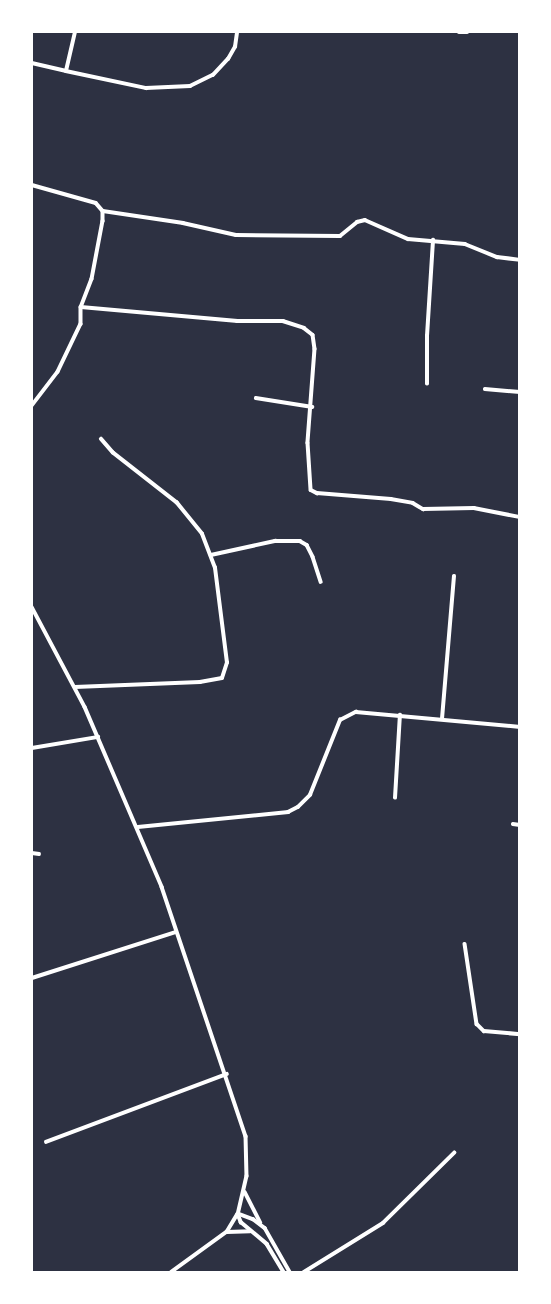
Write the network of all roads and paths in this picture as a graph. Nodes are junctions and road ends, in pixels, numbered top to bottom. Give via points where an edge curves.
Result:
1 (75, 32) edge
2 (237, 32) edge
3 (459, 32) edge
4 (467, 32) edge
5 (32, 63) edge
6 (66, 71) junction
7 (32, 185) edge
8 (103, 211) junction
9 (433, 239) junction
10 (520, 260) edge
11 (81, 307) junction
12 (427, 384) dead end
13 (485, 389) dead end
14 (520, 392) edge
15 (256, 398) dead end
16 (32, 406) edge
17 (313, 407) junction
18 (101, 439) dead end
19 (520, 517) edge
20 (211, 555) junction
21 (454, 577) dead end
22 (321, 582) dead end
23 (32, 607) edge
24 (75, 687) junction
25 (400, 715) junction
26 (442, 719) junction
27 (520, 727) edge
28 (98, 737) junction
29 (32, 748) edge
30 (394, 798) dead end
31 (513, 824) dead end
32 (520, 825) edge
33 (138, 827) junction
34 (32, 853) edge
35 (39, 853) dead end
36 (176, 932) junction
37 (465, 944) dead end
38 (32, 978) edge
39 (520, 1034) edge
40 (227, 1074) junction
41 (46, 1142) dead end
42 (454, 1153) dead end
43 (245, 1192) junction
44 (238, 1213) junction
45 (261, 1224) junction
46 (228, 1232) junction
47 (252, 1232) junction
48 (172, 1272) edge
49 (285, 1272) edge
50 (290, 1272) edge
51 (304, 1272) edge

1 - 6 street
2 - 6 street via 228,59 214,75 190,86 146,88
3 - 4 street
5 - 6 street
7 - 8 street via 83,198
8 - 9 street via 236,236 340,236 365,220 408,239
8 - 11 street via 92,279
9 - 10 street
9 - 12 street
11 - 16 street via 81,324 58,372
11 - 17 street via 284,321 304,328 315,342
13 - 14 street
15 - 17 street
17 - 19 street via 308,443 313,492 391,499 428,510 474,508
18 - 20 street via 177,503 202,534
20 - 22 street via 275,541 300,541 307,545
20 - 24 street via 227,663 222,678
21 - 26 street
23 - 24 street
24 - 28 street
25 - 26 street
25 - 30 street
25 - 33 street via 356,712 340,720 310,795 288,812
26 - 27 street
28 - 29 street
28 - 33 street
31 - 32 street
33 - 36 street
34 - 35 street
36 - 38 street
36 - 40 street
37 - 39 street via 477,1024 484,1031
40 - 41 street
40 - 43 street via 246,1136
42 - 51 street via 383,1223
43 - 44 street
43 - 45 street
44 - 45 street
44 - 46 street
44 - 47 street
45 - 50 street
46 - 47 street
46 - 48 street
47 - 49 street via 267,1244

